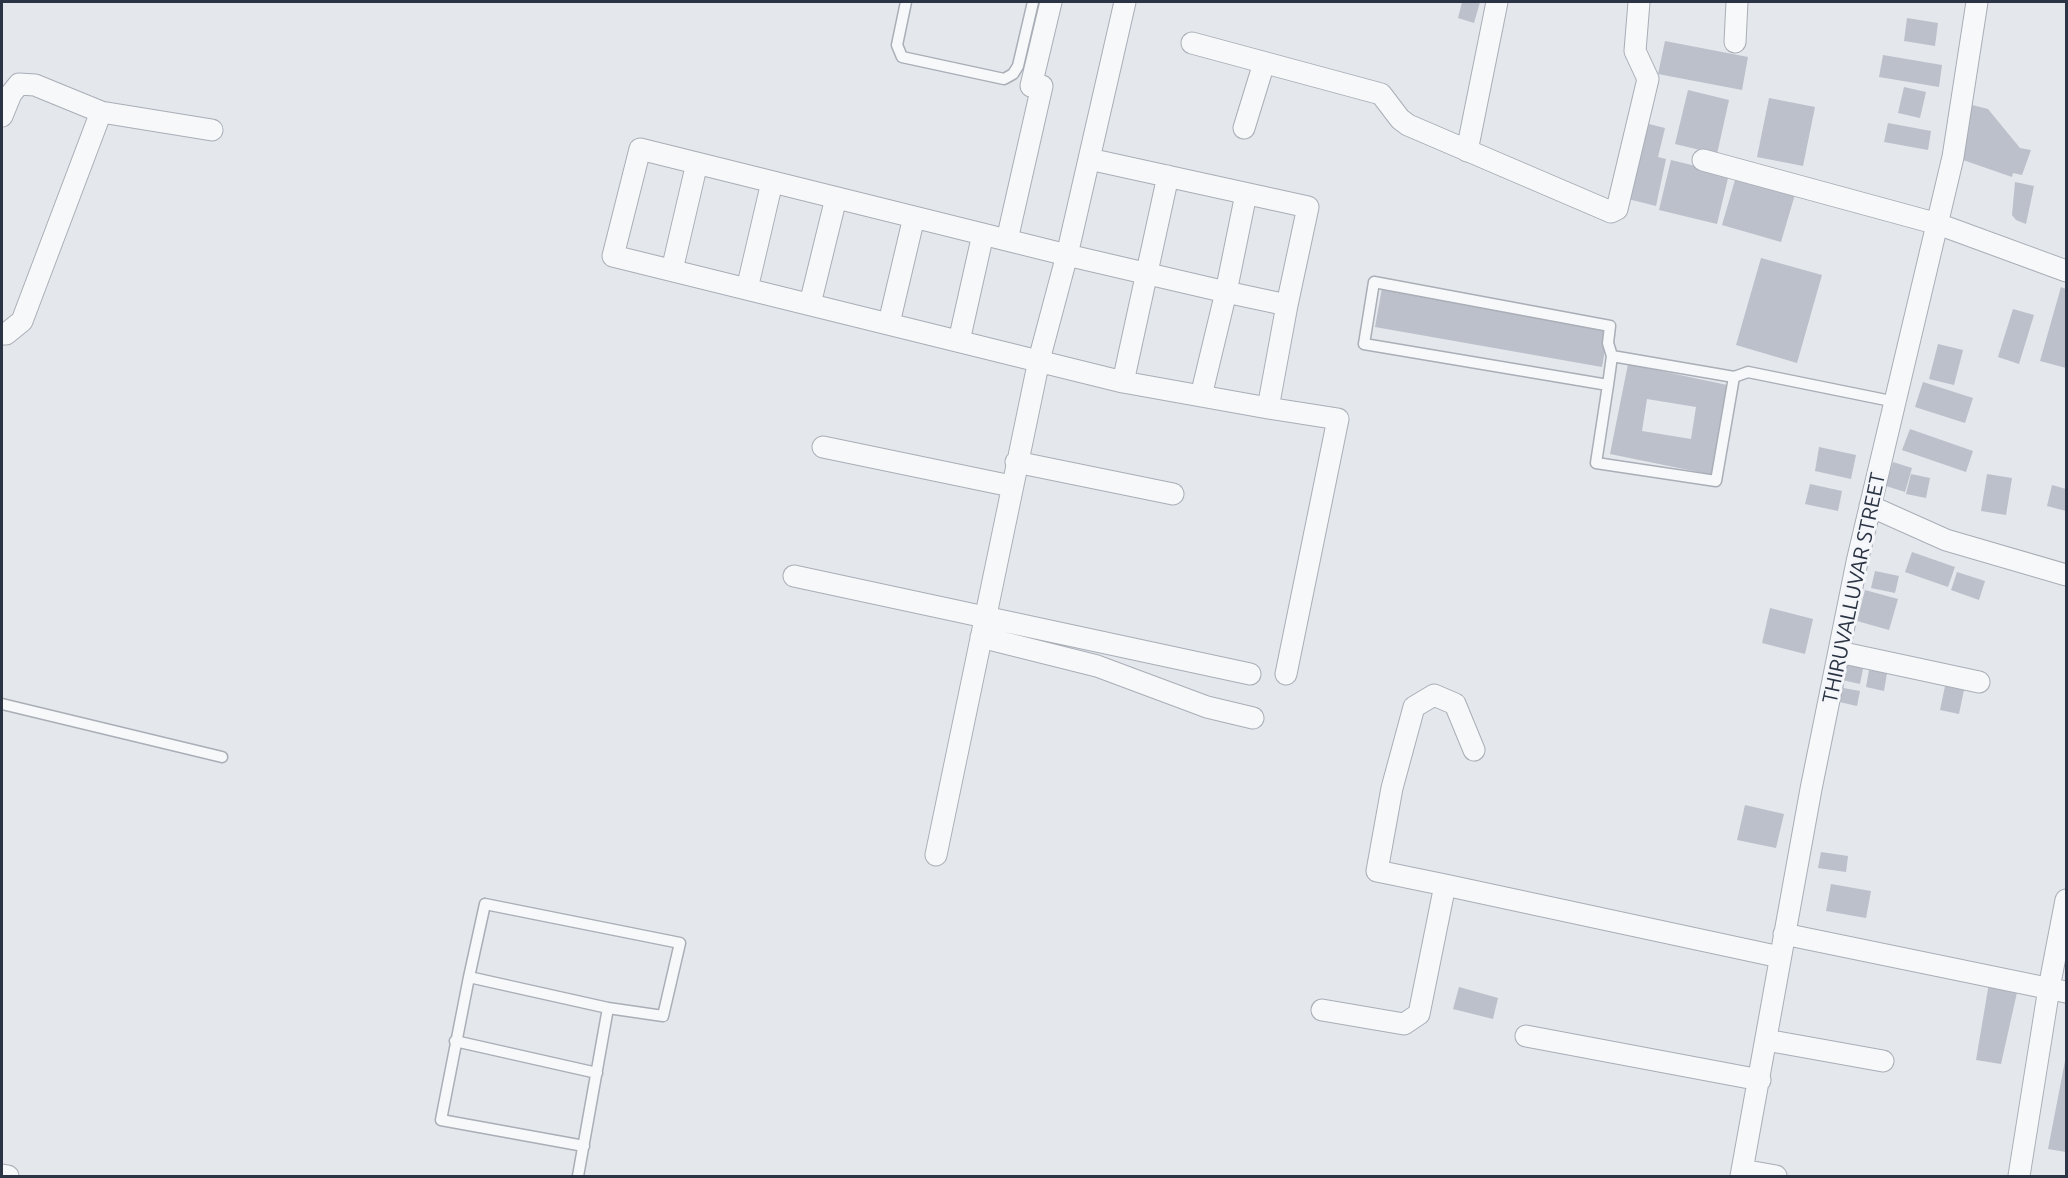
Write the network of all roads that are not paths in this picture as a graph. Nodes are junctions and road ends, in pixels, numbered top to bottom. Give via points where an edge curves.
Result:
1 (906, 2) edge
2 (1033, 2) edge
3 (1051, 2) edge
4 (1125, 2) edge
5 (1497, 2) edge
6 (1639, 2) edge
7 (1737, 2) edge
8 (1977, 2) edge
9 (1735, 42) dead end
10 (1192, 44) dead end
11 (1264, 63) junction
12 (101, 112) junction
13 (2, 116) edge
14 (1244, 128) dead end
15 (212, 130) dead end
16 (1467, 151) junction
17 (1089, 159) junction
18 (1703, 160) dead end
19 (697, 163) junction
20 (1168, 176) junction
21 (772, 182) junction
22 (1246, 194) junction
23 (836, 198) junction
24 (914, 217) junction
25 (1938, 224) junction
26 (983, 234) junction
27 (1007, 240) junction
28 (1067, 255) junction
29 (672, 270) junction
30 (2067, 271) edge
31 (1148, 274) junction
32 (747, 288) junction
33 (1226, 292) junction
34 (810, 304) junction
35 (1287, 305) junction
36 (889, 324) junction
37 (2, 334) edge
38 (959, 341) junction
39 (1612, 356) junction
40 (1039, 360) junction
41 (1734, 377) junction
42 (1123, 382) junction
43 (1608, 385) junction
44 (1202, 396) junction
45 (1896, 402) junction
46 (1268, 408) junction
47 (823, 447) dead end
48 (1016, 462) junction
49 (1011, 486) junction
50 (1173, 494) dead end
51 (1870, 506) junction
52 (2067, 575) edge
53 (794, 576) dead end
54 (982, 628) junction
55 (1839, 652) junction
56 (1250, 674) dead end
57 (1286, 674) dead end
58 (1979, 682) dead end
59 (2, 705) edge
60 (1253, 718) dead end
61 (1474, 750) dead end
62 (222, 757) dead end
63 (936, 855) dead end
64 (1445, 885) junction
65 (2067, 900) edge
66 (1784, 934) junction
67 (1780, 957) junction
68 (469, 977) junction
69 (2058, 990) edge
70 (608, 1008) junction
71 (1322, 1010) dead end
72 (1526, 1036) dead end
73 (1766, 1040) junction
74 (455, 1041) junction
75 (1883, 1061) dead end
76 (597, 1073) junction
77 (1760, 1080) junction
78 (584, 1146) junction
79 (1741, 1173) edge
80 (2, 1175) edge
81 (8, 1176) edge
82 (578, 1176) edge
83 (1776, 1176) edge
84 (2019, 1176) edge

1 - 2 lane via 897,45 902,57 1004,79 1018,66
3 - 27 street via 1031,86 1042,86
4 - 17 street
5 - 16 street
6 - 16 street via 1635,51 1648,79 1617,209 1611,212
7 - 9 street
8 - 25 street, THIRUVALLUVAR STREET via 1953,157
10 - 11 street
11 - 14 street
11 - 16 street via 1381,94 1408,125
12 - 13 street via 34,85 19,84
12 - 15 street
12 - 37 street via 22,321
17 - 20 street
17 - 28 street
18 - 25 street
19 - 21 street
19 - 29 street
19 - 29 street via 639,149 613,256
20 - 22 street
20 - 31 street
21 - 23 street
21 - 32 street
22 - 33 street
22 - 35 street via 1308,207
23 - 24 street
23 - 34 street
24 - 26 street
24 - 36 street
25 - 30 street
25 - 45 street, THIRUVALLUVAR STREET
26 - 27 street
26 - 38 street
27 - 28 street
28 - 31 street
28 - 40 street
29 - 32 street
31 - 33 street
31 - 42 street
32 - 34 street
33 - 35 street
33 - 44 street
34 - 36 street
35 - 46 street
36 - 38 street
38 - 40 street
39 - 41 lane
39 - 43 lane
39 - 43 lane via 1608,343 1610,326 1374,282 1364,344
40 - 42 street
40 - 48 street
41 - 43 lane via 1716,481 1596,463
41 - 45 lane via 1749,372
42 - 44 street
44 - 46 street
45 - 51 street, THIRUVALLUVAR STREET
46 - 57 street via 1338,419
47 - 49 street
48 - 49 street
48 - 50 street
49 - 54 street
51 - 52 street via 1946,540
51 - 55 street, THIRUVALLUVAR STREET
53 - 54 street
54 - 56 street
54 - 60 street via 1207,707
54 - 63 street
55 - 58 street
55 - 66 street, THIRUVALLUVAR STREET
59 - 62 lane
61 - 64 street via 1455,704 1434,695 1414,706 1392,788 1377,871
64 - 67 street
64 - 71 street via 1419,1014 1404,1024
65 - 69 street
66 - 67 street, THIRUVALLUVAR STREET
66 - 69 street
67 - 73 street, THIRUVALLUVAR STREET
68 - 70 lane
68 - 70 lane via 485,904 680,943 663,1016
68 - 74 lane
69 - 84 street
70 - 76 lane
72 - 77 street
73 - 75 street
73 - 77 street, THIRUVALLUVAR STREET
74 - 76 lane
74 - 78 lane via 441,1120
76 - 78 lane
77 - 79 street, THIRUVALLUVAR STREET
78 - 82 lane
79 - 83 street
80 - 81 street

